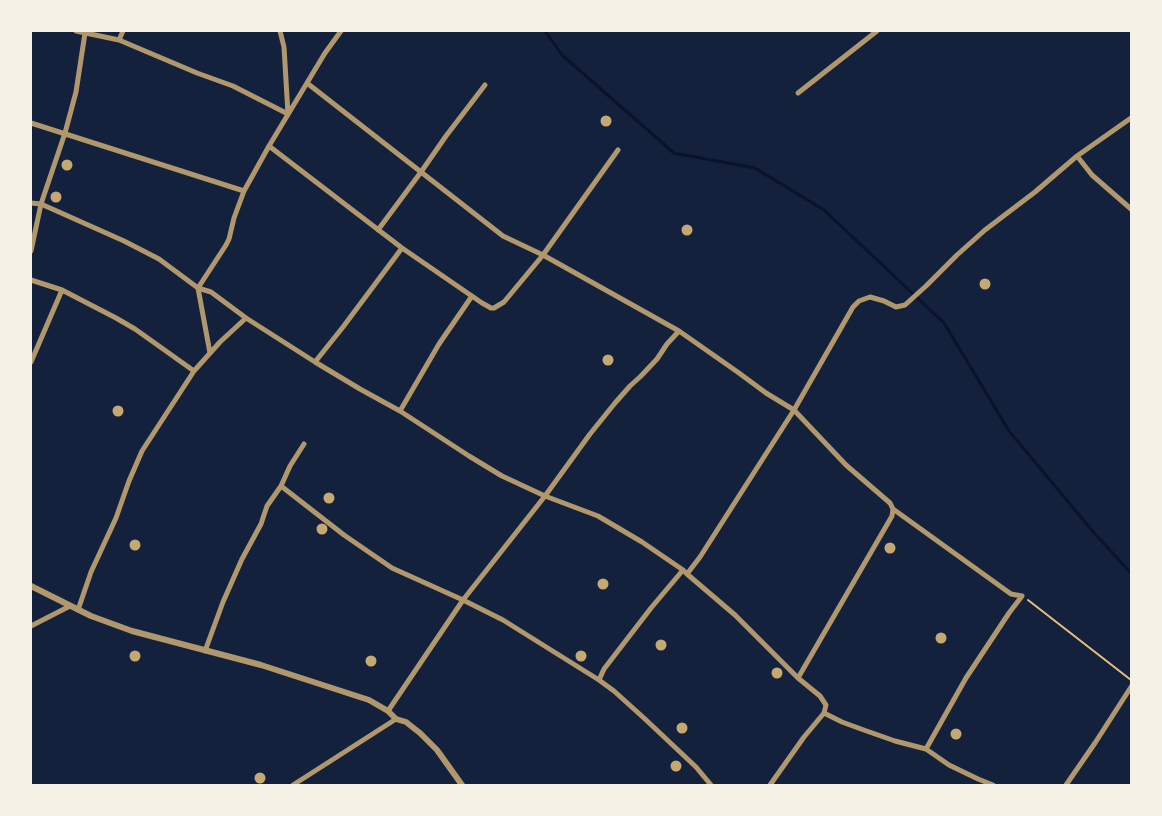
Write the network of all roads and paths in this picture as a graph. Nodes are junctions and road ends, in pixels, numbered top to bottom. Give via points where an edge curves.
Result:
1 (76, 31) edge
2 (122, 31) edge
3 (280, 31) edge
4 (341, 31) edge
5 (876, 31) edge
6 (85, 34) junction
7 (119, 40) junction
8 (307, 83) junction
9 (485, 85) dead end
10 (798, 93) dead end
11 (288, 114) junction
12 (1131, 118) edge
13 (31, 122) edge
14 (65, 133) junction
15 (269, 146) junction
16 (618, 150) dead end
17 (1077, 156) junction
18 (421, 172) junction
19 (244, 191) junction
20 (31, 202) edge
21 (41, 204) junction
22 (1131, 209) edge
23 (378, 230) junction
24 (402, 248) junction
25 (31, 252) edge
26 (543, 255) junction
27 (31, 280) edge
28 (198, 288) junction
29 (62, 290) junction
30 (472, 296) junction
31 (246, 318) junction
32 (679, 331) junction
33 (210, 353) junction
34 (31, 362) edge
35 (315, 362) junction
36 (194, 371) junction
37 (794, 410) junction
38 (400, 411) junction
39 (304, 444) dead end
40 (281, 486) junction
41 (545, 496) junction
42 (893, 509) junction
43 (685, 572) junction
44 (31, 586) edge
45 (1022, 596) junction
46 (463, 600) junction
47 (70, 606) junction
48 (78, 610) junction
49 (31, 626) edge
50 (205, 651) junction
51 (798, 678) junction
52 (598, 680) junction
53 (1131, 680) edge
54 (1131, 687) edge
55 (388, 711) junction
56 (824, 713) junction
57 (396, 718) junction
58 (926, 749) junction
59 (293, 785) edge
60 (462, 785) edge
61 (711, 785) edge
62 (770, 785) edge
63 (993, 785) edge
64 (1066, 785) edge

1 - 6 street
2 - 7 street
3 - 11 street via 286,66
4 - 8 street
5 - 10 street
6 - 7 street
6 - 14 street via 76,92
7 - 11 street via 233,86
8 - 11 street
8 - 18 street
9 - 18 street
11 - 15 street
12 - 17 street
13 - 14 street
14 - 19 street
14 - 21 street
15 - 19 street
15 - 23 street
16 - 26 street
17 - 22 street via 1092,175
17 - 37 street via 985,230 905,305 896,306 870,297 859,301
18 - 23 street
18 - 26 street via 503,236
19 - 28 street via 229,239
20 - 21 street
21 - 25 street
21 - 28 street via 159,259
23 - 24 street
24 - 30 street
24 - 35 street
26 - 30 street via 500,305 491,308
26 - 32 street
27 - 29 street
28 - 31 street via 211,292
28 - 33 street
29 - 34 street
29 - 36 street via 129,326
30 - 38 street
31 - 33 street
31 - 35 street
32 - 37 street
32 - 41 street via 615,403
33 - 36 street
35 - 38 street
36 - 48 street via 142,451
37 - 42 street
37 - 43 street via 700,557
38 - 41 street via 502,476
39 - 40 street
40 - 46 street via 392,568
40 - 50 street via 267,506 242,559
41 - 43 street via 598,516
41 - 46 street
42 - 45 street via 1011,594
42 - 51 street via 892,516
43 - 51 street via 735,615
43 - 52 street via 651,608
44 - 47 street
45 - 53 path
45 - 58 street via 966,678
46 - 52 street via 525,633
46 - 55 street
47 - 48 street
47 - 49 street
48 - 50 street via 132,631
50 - 55 street via 369,700
51 - 56 street via 820,696 826,705
52 - 61 street via 669,741
54 - 64 street
55 - 57 street
56 - 58 street via 895,741
56 - 62 street
57 - 59 street
57 - 60 street via 406,722 437,750
58 - 63 street via 949,765

